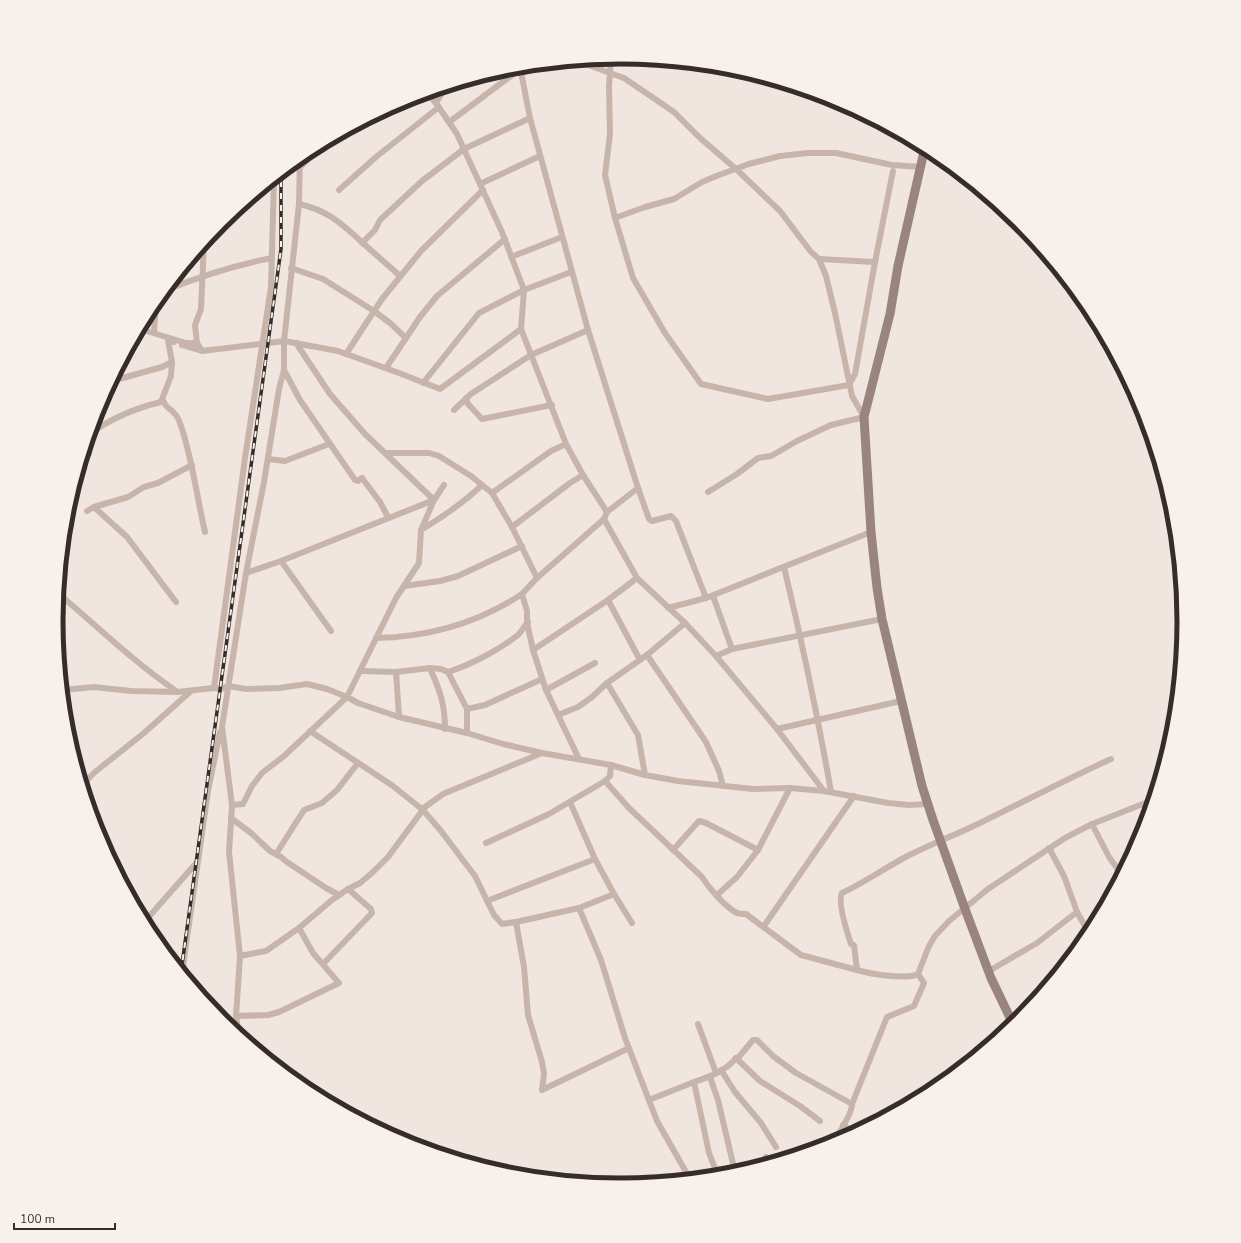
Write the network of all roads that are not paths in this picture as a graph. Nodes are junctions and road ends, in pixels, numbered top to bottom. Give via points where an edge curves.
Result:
1 (611, 64) edge
2 (586, 65) edge
3 (522, 73) edge
4 (610, 74) junction
5 (512, 75) edge
6 (443, 93) edge
7 (431, 98) edge
8 (437, 105) junction
9 (530, 118) junction
10 (449, 122) junction
11 (464, 150) junction
12 (924, 155) edge
13 (540, 156) junction
14 (306, 162) edge
15 (300, 167) joint
16 (921, 167) junction
17 (736, 169) junction
18 (893, 171) dead end
19 (480, 184) junction
20 (274, 185) edge
21 (339, 190) dead end
22 (483, 190) junction
23 (299, 204) junction
24 (615, 218) junction
25 (562, 237) junction
26 (505, 239) junction
27 (362, 242) junction
28 (204, 251) edge
29 (511, 257) junction
30 (272, 258) junction
31 (819, 259) junction
32 (875, 262) junction
33 (292, 268) junction
34 (572, 272) junction
35 (203, 276) junction
36 (400, 276) junction
37 (175, 287) edge
38 (524, 290) junction
39 (374, 311) junction
40 (155, 315) edge
41 (521, 329) junction
42 (146, 330) edge
43 (588, 330) junction
44 (154, 332) junction
45 (406, 338) junction
46 (284, 341) junction
47 (197, 343) junction
48 (296, 343) junction
49 (262, 344) junction
50 (202, 351) junction
51 (346, 354) junction
52 (531, 355) junction
53 (172, 362) junction
54 (386, 368) junction
55 (284, 370) junction
56 (118, 380) edge
57 (423, 383) junction
58 (849, 385) junction
59 (466, 398) junction
60 (161, 402) junction
61 (552, 405) junction
62 (454, 410) dead end
63 (864, 417) junction
64 (98, 429) edge
65 (329, 444) junction
66 (566, 444) junction
67 (386, 454) junction
68 (268, 459) junction
69 (192, 466) junction
70 (583, 475) junction
71 (444, 484) dead end
72 (482, 485) junction
73 (638, 488) junction
74 (708, 492) dead end
75 (492, 493) junction
76 (434, 500) junction
77 (94, 507) junction
78 (87, 511) dead end
79 (607, 512) junction
80 (388, 517) junction
81 (604, 519) junction
82 (512, 527) junction
83 (421, 530) junction
84 (205, 532) dead end
85 (870, 532) junction
86 (522, 546) junction
87 (281, 561) junction
88 (784, 567) junction
89 (246, 574) junction
90 (537, 578) junction
91 (637, 578) junction
92 (404, 586) junction
93 (522, 594) junction
94 (713, 596) junction
95 (64, 598) edge
96 (706, 598) junction
97 (608, 600) junction
98 (176, 602) dead end
99 (668, 608) junction
100 (882, 619) junction
101 (527, 622) junction
102 (685, 622) junction
103 (331, 631) dead end
104 (800, 635) junction
105 (376, 638) junction
106 (533, 650) junction
107 (732, 650) junction
108 (647, 655) junction
109 (716, 656) junction
110 (640, 660) junction
111 (595, 664) dead end
112 (430, 668) junction
113 (361, 671) junction
114 (396, 672) junction
115 (448, 672) junction
116 (542, 680) junction
117 (607, 683) junction
118 (228, 686) junction
119 (214, 688) junction
120 (68, 690) edge
121 (191, 690) junction
122 (546, 690) junction
123 (177, 692) junction
124 (347, 697) junction
125 (901, 701) junction
126 (467, 710) junction
127 (558, 715) junction
128 (399, 717) junction
129 (223, 718) junction
130 (818, 720) junction
131 (445, 729) junction
132 (777, 729) junction
133 (310, 732) junction
134 (467, 733) junction
135 (542, 753) junction
136 (579, 759) junction
137 (1111, 759) dead end
138 (358, 763) junction
139 (611, 765) junction
140 (645, 775) junction
141 (87, 781) edge
142 (605, 781) junction
143 (723, 786) junction
144 (790, 788) junction
145 (824, 791) junction
146 (831, 792) junction
147 (854, 796) junction
148 (570, 802) junction
149 (1148, 802) edge
150 (927, 804) junction
151 (232, 805) junction
152 (423, 810) junction
153 (231, 818) junction
154 (1092, 824) junction
155 (940, 840) junction
156 (486, 843) dead end
157 (1049, 848) junction
158 (673, 850) junction
159 (758, 850) junction
160 (276, 854) junction
161 (595, 859) junction
162 (198, 861) junction
163 (1119, 871) edge
164 (348, 889) junction
165 (614, 894) junction
166 (717, 895) junction
167 (340, 896) junction
168 (487, 901) junction
169 (580, 908) junction
170 (965, 909) junction
171 (1077, 912) junction
172 (149, 917) edge
173 (516, 922) junction
174 (632, 923) dead end
175 (764, 926) junction
176 (299, 928) junction
177 (1086, 928) edge
178 (240, 956) junction
179 (323, 964) junction
180 (183, 967) edge
181 (857, 970) junction
182 (988, 971) junction
183 (918, 974) junction
184 (236, 1016) junction
185 (1011, 1020) edge
186 (698, 1024) dead end
187 (238, 1027) edge
188 (629, 1048) junction
189 (736, 1058) junction
190 (716, 1074) junction
191 (694, 1082) junction
192 (649, 1100) junction
193 (852, 1104) junction
194 (820, 1121) dead end
195 (843, 1125) junction
196 (850, 1130) edge
197 (837, 1136) edge
198 (776, 1147) dead end
199 (734, 1167) edge
200 (716, 1170) edge
201 (688, 1175) edge

1 - 4 street
2 - 4 street
3 - 9 street
4 - 17 street via 624,78 668,107
4 - 24 street via 610,134 605,175
5 - 10 street
6 - 8 street
7 - 8 street
8 - 10 street
8 - 21 street
9 - 11 street
9 - 13 street
10 - 11 street
11 - 19 street
11 - 27 street via 407,194
12 - 16 street
13 - 19 street
13 - 25 street
14 - 15 street
15 - 23 street
16 - 17 street via 892,165 836,153 808,153 763,160
16 - 63 street via 898,266 890,314
17 - 24 street via 702,182 674,199
17 - 31 street via 780,211
18 - 32 street
19 - 22 street
20 - 30 street
22 - 26 street
22 - 36 street via 421,251
23 - 27 street via 315,208 335,218
23 - 33 street
24 - 58 street via 633,278 665,333 701,384 768,399
25 - 29 street
25 - 34 street
26 - 29 street
26 - 45 street via 430,303
27 - 36 street
28 - 35 street
29 - 38 street
30 - 35 street
30 - 49 street via 271,287
31 - 32 street
31 - 58 street via 834,305
32 - 58 street via 855,374
33 - 39 street via 323,279
33 - 46 street
34 - 38 street
34 - 43 street
35 - 37 street
35 - 47 street via 201,309 195,325
36 - 39 street
38 - 41 street
38 - 57 street via 479,313
39 - 45 street
39 - 51 street
40 - 44 street
41 - 52 street
41 - 57 street via 440,389
42 - 44 street
43 - 52 street
43 - 73 street
44 - 47 street via 186,343
45 - 54 street
46 - 48 street
46 - 49 street
46 - 55 street
47 - 50 street
48 - 51 street
48 - 67 street via 330,394
49 - 50 street
49 - 119 street
50 - 53 street via 168,340
51 - 54 street
52 - 59 street
52 - 61 street
53 - 56 street
53 - 60 street via 172,376
54 - 57 street
55 - 65 street
55 - 68 street
58 - 63 street
59 - 61 street via 468,404 482,419
59 - 62 street
60 - 64 street via 113,419
60 - 69 street via 164,402 178,418
61 - 66 street
63 - 74 street via 831,425 771,456 758,458
63 - 85 street
65 - 68 street via 285,461
65 - 80 street via 355,480 362,478
66 - 70 street
66 - 75 street via 551,451
67 - 72 street via 429,453 439,456
67 - 76 street
68 - 89 street
69 - 77 street via 144,487 128,497
69 - 84 street
70 - 79 street
70 - 82 street
71 - 76 street
72 - 75 street
72 - 83 street via 453,511
73 - 79 street
73 - 96 street via 649,519 652,521 671,516 676,521
75 - 82 street
76 - 80 street
76 - 83 street
77 - 78 street
77 - 98 street via 127,536
79 - 81 street
80 - 87 street
81 - 90 street
81 - 91 street
82 - 86 street
83 - 92 street via 419,563
85 - 88 street
85 - 100 street
86 - 90 street
86 - 92 street via 458,576
87 - 89 street
87 - 103 street
88 - 94 street
88 - 104 street
89 - 118 street
90 - 93 street
91 - 97 street
91 - 99 street
92 - 105 street
93 - 101 street
93 - 105 street via 484,615 435,632 399,638
94 - 96 street
94 - 107 street
95 - 123 street via 136,662
96 - 99 street
97 - 106 street
97 - 110 street
99 - 102 street
100 - 104 street
100 - 125 street
101 - 106 street
101 - 115 street via 519,634 506,643 463,667
102 - 108 street
102 - 109 street
104 - 107 street
104 - 130 street
105 - 113 street
106 - 116 street
107 - 109 street
108 - 110 street
108 - 143 street via 706,742
109 - 132 street
110 - 117 street
111 - 122 street
112 - 114 street
112 - 115 street
112 - 131 street via 441,692
113 - 114 street
113 - 124 street
114 - 128 street
115 - 126 street
116 - 122 street
116 - 126 street via 485,705
117 - 127 street via 578,707
117 - 140 street via 638,735
118 - 119 street
118 - 124 street via 246,689 307,684
118 - 129 street
119 - 121 street
120 - 123 street via 94,688
121 - 123 street
121 - 141 street
122 - 127 street
124 - 128 street
124 - 133 street
125 - 130 street
125 - 150 street
126 - 134 street
127 - 136 street
128 - 131 street
129 - 151 street via 222,734
129 - 162 street via 208,792
130 - 132 street
130 - 146 street
131 - 134 street
132 - 145 street
133 - 138 street
133 - 151 street via 262,773 243,804
134 - 135 street
135 - 136 street
135 - 152 street via 443,794
136 - 139 street
137 - 155 street
138 - 152 street
138 - 160 street via 337,790 322,803 304,810
139 - 140 street
139 - 142 street via 610,776
140 - 143 street
142 - 148 street
142 - 158 street
143 - 144 street via 753,789
144 - 145 street
144 - 159 street
145 - 146 street
146 - 147 street
147 - 150 street via 909,805
147 - 175 street
148 - 156 street
148 - 161 street
149 - 154 street
150 - 155 street
151 - 153 street
152 - 164 street via 388,857 360,883
152 - 168 street via 475,876
153 - 160 street
153 - 178 street via 229,852
154 - 157 street
154 - 163 street
155 - 170 street
155 - 181 street via 842,893 839,898 844,925 851,944 854,945
157 - 170 street via 988,889
157 - 171 street via 1064,876
158 - 159 street via 700,821
158 - 166 street
159 - 166 street via 737,877
160 - 167 street
161 - 165 street
161 - 168 street
162 - 172 street
162 - 180 street
164 - 167 street
164 - 179 street via 371,909 372,913
165 - 169 street
165 - 174 street
166 - 175 street via 729,908 746,914
167 - 176 street
168 - 173 street via 502,924
169 - 173 street
169 - 188 street via 601,960
170 - 182 street
170 - 183 street via 935,936
171 - 177 street
171 - 182 street via 1037,942
173 - 188 street via 524,967 528,1015 544,1074 542,1090
175 - 181 street via 801,955
176 - 178 street via 266,950
176 - 179 street via 313,953
178 - 184 street
179 - 184 street via 340,983 279,1012
181 - 183 street via 886,976 913,977
182 - 185 street
183 - 193 street via 924,983 914,1006 887,1017
184 - 187 street
186 - 190 street
188 - 192 street
189 - 190 street
189 - 193 street via 753,1040 757,1040 796,1073
189 - 194 street via 760,1081
190 - 191 street
190 - 198 street via 761,1123
190 - 199 street via 718,1100
191 - 192 street
191 - 200 street
192 - 201 street via 657,1121
193 - 195 street
195 - 196 street
195 - 197 street

